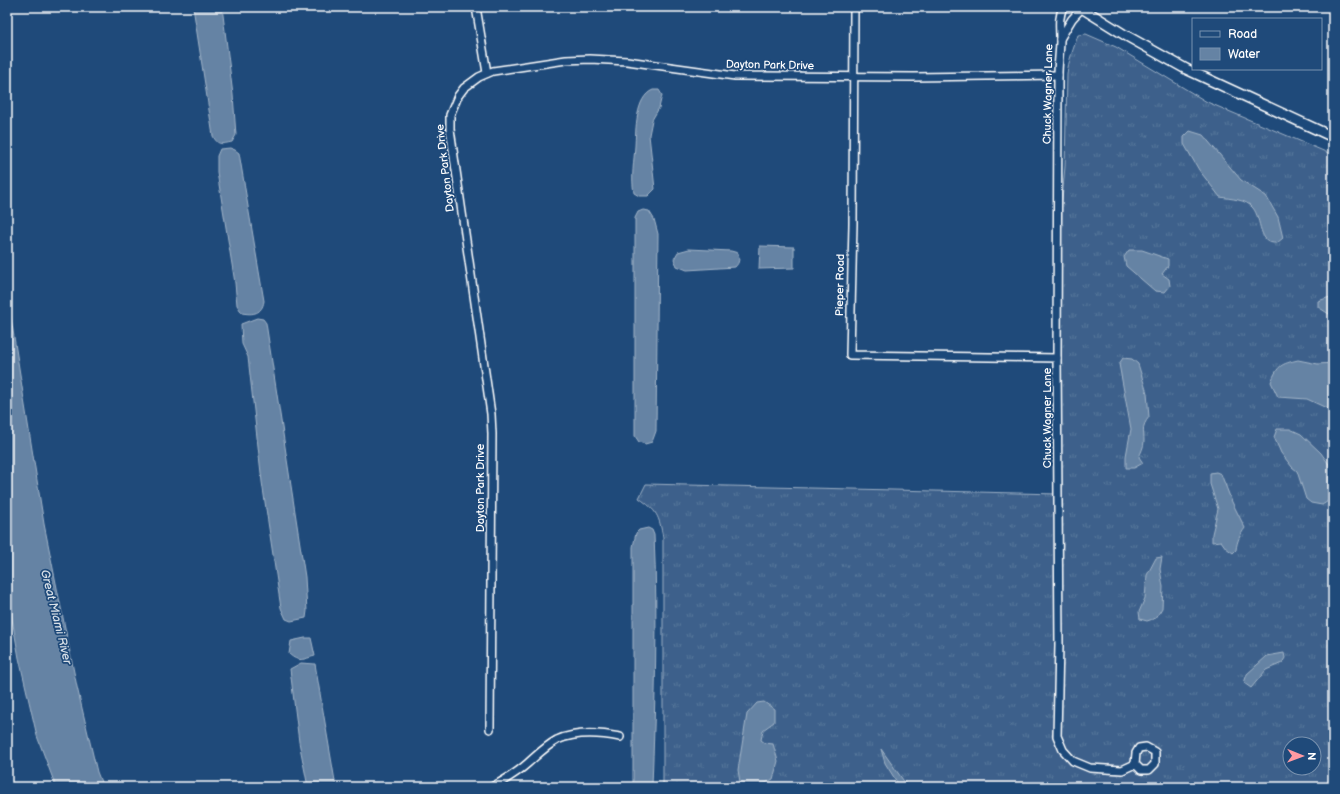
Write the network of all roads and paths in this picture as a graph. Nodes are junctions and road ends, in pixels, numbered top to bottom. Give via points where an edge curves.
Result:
1 (476, 7) edge
2 (854, 7) edge
3 (1063, 7) edge
4 (1081, 7) edge
5 (1060, 38) junction
6 (487, 73) junction
7 (1058, 75) junction
8 (853, 77) junction
9 (1333, 137) edge
10 (1057, 358) junction
11 (490, 728) dead end
12 (620, 738) dead end
13 (1135, 764) dead end
14 (492, 787) edge

1 - 6 street
2 - 8 street, Pieper Road
3 - 5 street, Chuck Wagner Lane via 1059,20
4 - 5 street
4 - 9 main road via 1186,69
5 - 7 street, Chuck Wagner Lane
6 - 8 street, Dayton Park Drive via 559,61 590,59 627,61 735,76
6 - 11 street, Dayton Park Drive via 464,88 453,105 450,122 451,146 491,414
7 - 8 street, Dayton Park Drive
7 - 10 street, Chuck Wagner Lane
8 - 10 street, Pieper Road via 850,355
10 - 13 street, Chuck Wagner Lane via 1057,736 1063,750 1073,761 1090,768 1122,770
12 - 14 street via 604,734 565,737 549,745 516,773

